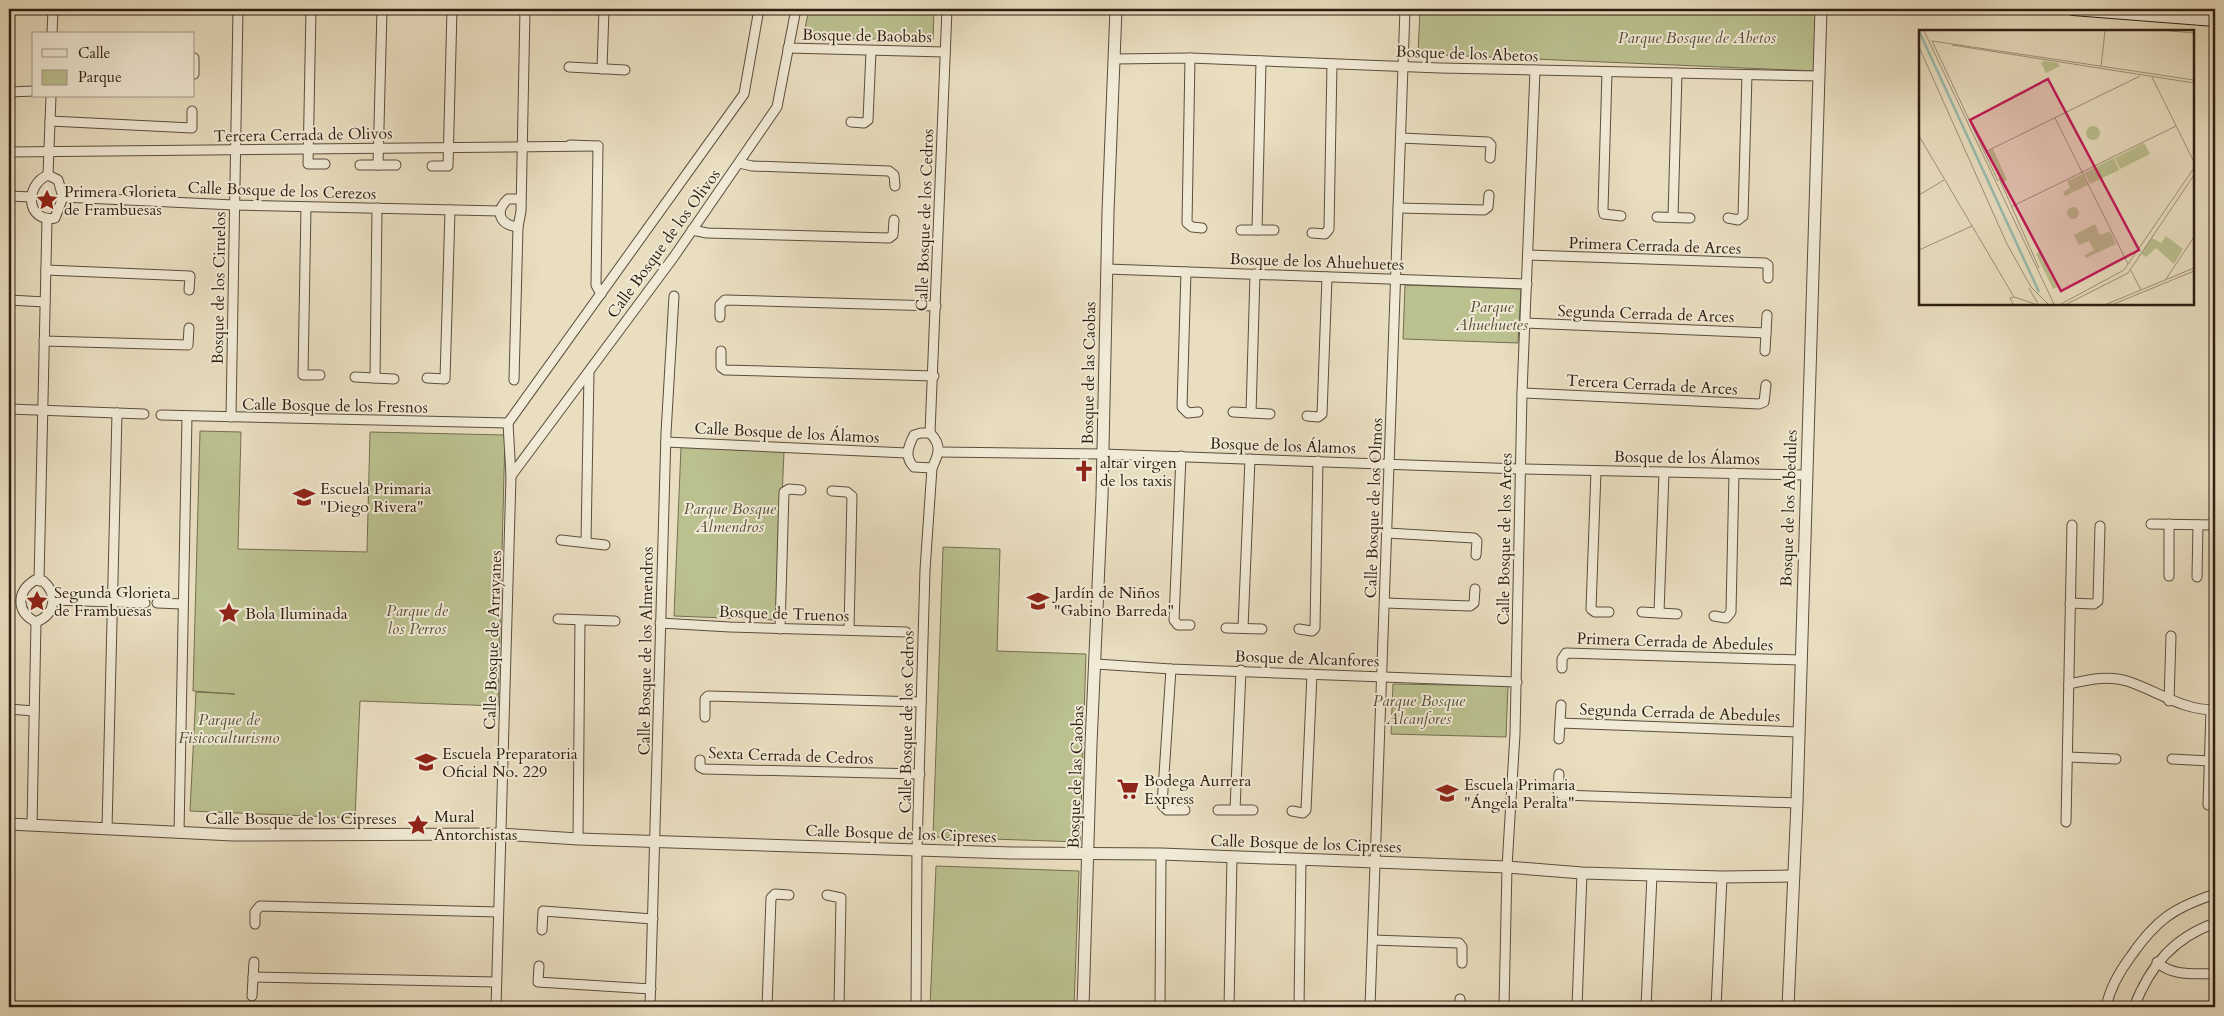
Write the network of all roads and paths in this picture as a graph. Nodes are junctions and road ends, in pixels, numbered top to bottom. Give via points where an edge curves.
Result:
1 (53, 9) edge
2 (238, 9) edge
3 (311, 9) edge
4 (382, 9) edge
5 (452, 9) edge
6 (525, 9) edge
7 (604, 9) edge
8 (759, 9) edge
9 (796, 9) edge
10 (947, 9) edge
11 (1116, 9) edge
12 (1405, 9) edge
13 (1821, 9) edge
14 (2073, 9) edge
15 (2215, 20) edge
16 (52, 32) edge
17 (788, 48) junction
18 (871, 51) junction
19 (945, 52) junction
20 (1190, 58) junction
21 (1114, 59) junction
22 (1261, 61) junction
23 (1332, 64) junction
24 (1403, 66) junction
25 (569, 67) dead end
26 (602, 69) junction
27 (625, 70) dead end
28 (1535, 70) junction
29 (1607, 72) junction
30 (1677, 73) junction
31 (1747, 75) junction
32 (1819, 76) junction
33 (32, 91) edge
34 (9, 92) edge
35 (51, 98) edge
36 (192, 111) dead end
37 (50, 122) junction
38 (851, 122) dead end
39 (1401, 138) junction
40 (570, 145) dead end
41 (598, 146) junction
42 (9, 152) edge
43 (1490, 158) dead end
44 (739, 163) junction
45 (324, 164) dead end
46 (360, 165) dead end
47 (378, 165) junction
48 (396, 166) dead end
49 (432, 166) dead end
50 (48, 175) junction
51 (895, 186) dead end
52 (1489, 195) dead end
53 (9, 196) edge
54 (31, 197) junction
55 (63, 197) junction
56 (520, 199) junction
57 (234, 205) junction
58 (306, 206) junction
59 (377, 208) junction
60 (1398, 208) junction
61 (450, 210) junction
62 (500, 211) junction
63 (1622, 216) dead end
64 (1657, 217) dead end
65 (1673, 217) junction
66 (1690, 218) dead end
67 (1728, 218) dead end
68 (47, 219) junction
69 (894, 220) dead end
70 (518, 227) junction
71 (1202, 228) dead end
72 (692, 230) junction
73 (1241, 230) dead end
74 (1257, 230) junction
75 (1274, 230) dead end
76 (1312, 233) dead end
77 (1528, 256) junction
78 (1107, 269) junction
79 (46, 270) junction
80 (1186, 272) junction
81 (1254, 274) junction
82 (1327, 276) junction
83 (1768, 278) dead end
84 (1396, 279) junction
85 (1527, 284) junction
86 (189, 290) dead end
87 (601, 294) junction
88 (674, 296) dead end
89 (9, 300) edge
90 (45, 302) junction
91 (936, 306) junction
92 (1767, 315) dead end
93 (720, 317) dead end
94 (1525, 323) junction
95 (189, 328) dead end
96 (1766, 333) junction
97 (44, 341) junction
98 (721, 350) dead end
99 (1765, 352) dead end
100 (589, 372) junction
101 (320, 375) dead end
102 (355, 376) dead end
103 (934, 376) junction
104 (374, 378) junction
105 (394, 378) dead end
106 (427, 378) dead end
107 (514, 380) dead end
108 (1766, 385) dead end
109 (1522, 393) junction
110 (9, 409) edge
111 (43, 410) junction
112 (1198, 412) dead end
113 (1233, 412) dead end
114 (117, 413) junction
115 (1250, 413) junction
116 (144, 414) dead end
117 (1270, 414) dead end
118 (161, 415) dead end
119 (187, 416) junction
120 (1307, 416) dead end
121 (231, 417) junction
122 (508, 423) junction
123 (930, 433) junction
124 (666, 442) junction
125 (939, 452) junction
126 (907, 453) junction
127 (1103, 454) junction
128 (1250, 459) junction
129 (1180, 460) junction
130 (1318, 461) junction
131 (1389, 464) junction
132 (932, 468) junction
133 (1520, 469) junction
134 (1596, 471) junction
135 (1664, 472) junction
136 (1734, 473) junction
137 (1805, 475) junction
138 (511, 476) junction
139 (801, 490) dead end
140 (832, 490) dead end
141 (2150, 524) dead end
142 (2169, 524) junction
143 (2072, 525) dead end
144 (2198, 525) junction
145 (2215, 525) edge
146 (2100, 526) dead end
147 (1387, 533) junction
148 (561, 540) dead end
149 (586, 542) junction
150 (605, 545) dead end
151 (1476, 554) dead end
152 (2169, 576) dead end
153 (2197, 577) dead end
154 (39, 581) junction
155 (1475, 589) dead end
156 (53, 600) junction
157 (9, 601) edge
158 (20, 601) junction
159 (112, 602) junction
160 (145, 603) dead end
161 (157, 603) dead end
162 (1385, 603) junction
163 (2070, 603) junction
164 (183, 604) junction
165 (1608, 612) dead end
166 (1642, 612) dead end
167 (1659, 613) junction
168 (1677, 614) dead end
169 (1714, 616) dead end
170 (558, 619) dead end
171 (580, 620) junction
172 (615, 621) dead end
173 (36, 622) junction
174 (660, 623) junction
175 (1190, 625) dead end
176 (1226, 628) dead end
177 (1243, 628) junction
178 (780, 629) junction
179 (1262, 629) dead end
180 (1299, 629) dead end
181 (849, 630) junction
182 (906, 632) dead end
183 (2171, 636) dead end
184 (1800, 660) junction
185 (1096, 664) junction
186 (1562, 668) dead end
187 (1171, 669) junction
188 (1241, 670) junction
189 (1312, 674) junction
190 (1383, 677) junction
191 (1517, 682) junction
192 (2069, 684) junction
193 (2169, 701) junction
194 (921, 702) junction
195 (1561, 704) dead end
196 (9, 709) edge
197 (2213, 710) edge
198 (34, 711) junction
199 (705, 717) dead end
200 (1560, 723) junction
201 (1798, 732) junction
202 (1559, 739) dead end
203 (2068, 758) junction
204 (2116, 759) dead end
205 (2172, 759) dead end
206 (700, 760) dead end
207 (2209, 761) junction
208 (920, 774) junction
209 (1559, 774) dead end
210 (1797, 803) junction
211 (2208, 804) dead end
212 (1186, 810) dead end
213 (1218, 810) dead end
214 (1235, 810) junction
215 (1253, 810) dead end
216 (1292, 811) dead end
217 (2066, 822) dead end
218 (9, 824) edge
219 (32, 825) junction
220 (106, 829) junction
221 (179, 833) junction
222 (500, 834) junction
223 (578, 839) junction
224 (656, 841) junction
225 (917, 849) junction
226 (1089, 854) junction
227 (1161, 854) junction
228 (1232, 857) junction
229 (1301, 860) junction
230 (1376, 862) junction
231 (1507, 867) junction
232 (1582, 873) junction
233 (1652, 875) junction
234 (1792, 876) junction
235 (1722, 877) junction
236 (2215, 894) edge
237 (789, 895) dead end
238 (827, 895) dead end
239 (498, 912) junction
240 (654, 919) junction
241 (2215, 922) edge
242 (255, 924) dead end
243 (542, 930) dead end
244 (1373, 940) junction
245 (254, 962) dead end
246 (2157, 962) junction
247 (1462, 963) dead end
248 (539, 966) dead end
249 (2215, 974) edge
250 (253, 977) junction
251 (496, 982) junction
252 (651, 989) junction
253 (252, 996) dead end
254 (496, 1007) edge
255 (650, 1007) edge
256 (767, 1007) edge
257 (839, 1007) edge
258 (916, 1007) edge
259 (1083, 1007) edge
260 (1160, 1007) edge
261 (1229, 1007) edge
262 (1299, 1007) edge
263 (1370, 1007) edge
264 (1504, 1007) edge
265 (1577, 1007) edge
266 (1646, 1007) edge
267 (1716, 1007) edge
268 (1788, 1007) edge
269 (2106, 1007) edge
270 (2134, 1007) edge

1 - 16 street
2 - 57 street, Bosque de los Ciruelos
3 - 45 street via 308,164
4 - 47 street
5 - 49 street via 448,166
6 - 56 street
7 - 26 street
8 - 87 street, Calle Bosque de los Olivos via 744,94
9 - 17 street, Calle Bosque de los Olivos
10 - 19 street, Calle Bosque de los Cedros
11 - 21 street, Bosque de las Caobas
12 - 24 street, Calle Bosque de los Olmos
13 - 32 street, Bosque de los Abedules
14 - 15 main road
17 - 18 street, Bosque de Baobabs
17 - 44 street, Calle Bosque de los Olivos via 777,107
18 - 19 street, Bosque de Baobabs
18 - 38 street via 868,120 864,123
19 - 91 street, Calle Bosque de los Cedros
20 - 21 street, Bosque de los Abetos
20 - 22 street, Bosque de los Abetos
20 - 71 street via 1188,223
21 - 78 street, Bosque de las Caobas
22 - 23 street, Bosque de los Abetos
22 - 74 street
23 - 24 street, Bosque de los Abetos
23 - 76 street via 1329,229 1325,234
24 - 28 street, Bosque de los Abetos
24 - 39 street, Calle Bosque de los Olmos
25 - 26 street
26 - 27 street
28 - 29 street, Bosque de los Abetos
28 - 77 street, Calle Bosque de los Arces
29 - 30 street, Bosque de los Abetos
29 - 63 street via 1603,209 1607,216
30 - 31 street, Bosque de los Abetos
30 - 65 street
31 - 32 street, Bosque de los Abetos
31 - 67 street via 1742,216 1738,220
32 - 137 street, Bosque de los Abedules
33 - 34 street
35 - 37 street
36 - 37 street via 192,128
37 - 50 street
39 - 43 street via 1488,142
39 - 60 street, Calle Bosque de los Olmos
40 - 41 street
41 - 42 street, Tercera Cerrada de Olivos
41 - 87 street via 596,284
44 - 51 street via 889,171 894,175
44 - 72 street, Calle Bosque de los Olivos
46 - 47 street
47 - 48 street
50 - 54 street via 34,186
50 - 55 street via 58,180
52 - 60 street via 1488,208 1484,210
53 - 54 street
54 - 68 street via 32,206 39,216
55 - 57 street, Calle Bosque de los Cerezos
55 - 68 street via 55,218
56 - 62 street via 508,199
56 - 70 street
57 - 58 street, Calle Bosque de los Cerezos
57 - 121 street, Bosque de los Ciruelos
58 - 59 street, Calle Bosque de los Cerezos
58 - 101 street via 303,376
59 - 61 street, Calle Bosque de los Cerezos
59 - 104 street
60 - 84 street, Calle Bosque de los Olmos
61 - 62 street, Calle Bosque de los Cerezos
61 - 106 street via 445,379
62 - 70 street via 508,226
64 - 65 street
65 - 66 street
68 - 79 street
69 - 72 street via 893,235 889,238
70 - 107 street
72 - 100 street, Calle Bosque de los Olivos
73 - 74 street
74 - 75 street
77 - 83 street, Primera Cerrada de Arces via 1765,263 1769,268
77 - 85 street, Calle Bosque de los Arces
78 - 80 street, Bosque de los Ahuehuetes
78 - 127 street, Bosque de las Caobas
79 - 86 street via 190,276
79 - 90 street
80 - 81 street, Bosque de los Ahuehuetes
80 - 112 street via 1182,407 1188,413
81 - 82 street, Bosque de los Ahuehuetes
81 - 115 street
82 - 84 street, Bosque de los Ahuehuetes
82 - 120 street via 1322,414
84 - 85 street, Bosque de los Ahuehuetes
84 - 131 street, Calle Bosque de los Olmos
85 - 94 street, Calle Bosque de los Arces
87 - 122 street, Calle Bosque de los Olivos
88 - 124 street, Calle Bosque de los Almendros
89 - 90 street
90 - 97 street
91 - 93 street via 725,300 720,305
91 - 103 street, Calle Bosque de los Cedros
92 - 96 street
94 - 96 street, Segunda Cerrada de Arces
94 - 109 street, Calle Bosque de los Arces
95 - 97 street via 188,345
96 - 99 street
97 - 111 street
98 - 103 street via 721,367 725,370
100 - 138 street, Calle Bosque de los Olivos
100 - 149 street
102 - 104 street
103 - 123 street, Calle Bosque de los Cedros
104 - 105 street
108 - 109 street, Tercera Cerrada de Arces via 1764,402 1759,404
109 - 133 street, Calle Bosque de los Arces
110 - 111 street
111 - 114 street
111 - 154 street
113 - 115 street
114 - 116 street
114 - 159 street
115 - 117 street
118 - 119 street, Calle Bosque de los Fresnos
119 - 121 street, Calle Bosque de los Fresnos
119 - 164 street
121 - 122 street, Calle Bosque de los Fresnos
122 - 138 street, Calle Bosque de Arrayanes
123 - 125 street via 937,440
123 - 126 street via 914,435
124 - 126 street, Calle Bosque de los Álamos
124 - 174 street, Calle Bosque de los Almendros
125 - 127 street, Bosque de los Álamos
125 - 132 street
126 - 132 street via 914,468
127 - 129 street, Bosque de los Álamos
127 - 185 street, Bosque de las Caobas
128 - 129 street, Bosque de los Álamos
128 - 130 street, Bosque de los Álamos
128 - 177 street
129 - 175 street via 1174,620 1178,625
130 - 131 street, Bosque de los Álamos
130 - 180 street via 1315,628
131 - 133 street, Bosque de los Álamos
131 - 147 street, Calle Bosque de los Olmos
132 - 194 street, Calle Bosque de los Cedros
133 - 134 street, Bosque de los Álamos
133 - 191 street, Calle Bosque de los Arces
134 - 135 street, Bosque de los Álamos
134 - 165 street via 1591,608 1595,612
135 - 136 street, Bosque de los Álamos
135 - 167 street
136 - 137 street, Bosque de los Álamos
136 - 169 street via 1731,612 1726,618
137 - 184 street, Bosque de los Abedules
138 - 222 street, Calle Bosque de Arrayanes
139 - 178 street via 784,492
140 - 181 street via 852,496
141 - 142 street
142 - 144 street
142 - 152 street
143 - 163 street
144 - 145 street
144 - 153 street
146 - 163 street via 2098,601 2094,604
147 - 151 street via 1474,538 1477,541
147 - 162 street, Calle Bosque de los Olmos
148 - 149 street
149 - 150 street
154 - 156 street via 49,586
154 - 158 street via 26,586
155 - 162 street via 1474,603 1470,606
156 - 159 street
156 - 173 street via 49,613
157 - 158 street
158 - 173 street via 22,612
159 - 160 street
159 - 220 street
161 - 164 street
162 - 190 street, Calle Bosque de los Olmos
163 - 192 street
164 - 221 street
166 - 167 street
167 - 168 street
170 - 171 street
171 - 172 street
171 - 223 street
173 - 198 street
174 - 178 street, Bosque de Truenos
174 - 224 street, Calle Bosque de los Almendros
176 - 177 street
177 - 179 street
178 - 181 street, Bosque de Truenos
181 - 182 street, Bosque de Truenos
183 - 193 street
184 - 186 street, Primera Cerrada de Abedules via 1566,653
184 - 201 street, Bosque de los Abedules
185 - 187 street, Bosque de Alcanfores
185 - 226 street, Bosque de las Caobas
187 - 188 street, Bosque de Alcanfores
187 - 212 street via 1162,805 1167,810
188 - 189 street, Bosque de Alcanfores
188 - 214 street
189 - 190 street, Bosque de Alcanfores
189 - 216 street via 1306,810 1302,813
190 - 191 street, Bosque de Alcanfores
190 - 230 street, Calle Bosque de los Olmos
191 - 231 street, Calle Bosque de los Arces
192 - 193 street via 2100,678 2126,680
192 - 203 street
193 - 197 street
194 - 199 street via 708,696 705,699
194 - 208 street, Calle Bosque de los Cedros
195 - 200 street, Segunda Cerrada de Abedules
196 - 198 street
197 - 207 street
198 - 219 street
200 - 201 street, Segunda Cerrada de Abedules
200 - 202 street, Segunda Cerrada de Abedules
201 - 210 street, Bosque de los Abedules
203 - 204 street
203 - 217 street
205 - 207 street
206 - 208 street, Sexta Cerrada de Cedros via 700,767 704,769
207 - 211 street
208 - 225 street, Calle Bosque de los Cedros
209 - 210 street via 1558,791 1562,795
210 - 234 street, Bosque de los Abedules
213 - 214 street
214 - 215 street
218 - 219 street, Calle Bosque de los Cipreses
219 - 220 street, Calle Bosque de los Cipreses
220 - 221 street, Calle Bosque de los Cipreses
221 - 222 street, Calle Bosque de los Cipreses
222 - 223 street, Calle Bosque de los Cipreses
222 - 239 street, Calle Bosque de Arrayanes
223 - 224 street, Calle Bosque de los Cipreses
224 - 225 street, Calle Bosque de los Cipreses
224 - 240 street, Calle Bosque de los Almendros
225 - 226 street, Calle Bosque de los Cipreses
225 - 258 street, Calle Bosque de los Cedros
226 - 227 street, Calle Bosque de los Cipreses
226 - 259 street, Bosque de las Caobas
227 - 228 street, Calle Bosque de los Cipreses
227 - 260 street
228 - 229 street, Calle Bosque de los Cipreses
228 - 261 street
229 - 230 street, Calle Bosque de los Cipreses
229 - 262 street
230 - 231 street, Calle Bosque de los Cipreses
230 - 244 street, Calle Bosque de los Olmos
231 - 232 street, Calle Bosque de los Cipreses
231 - 264 street, Calle Bosque de los Arces
232 - 233 street, Calle Bosque de los Cipreses
232 - 265 street
233 - 235 street, Calle Bosque de los Cipreses
233 - 266 street
234 - 235 street, Calle Bosque de los Cipreses
234 - 268 street, Bosque de los Abedules
235 - 267 street
236 - 269 street via 2193,901 2149,930 2116,976
237 - 256 street via 774,894 771,898
238 - 257 street via 841,898
239 - 242 street via 260,906 255,912
239 - 251 street, Calle Bosque de Arrayanes
240 - 243 street via 543,911
240 - 252 street, Calle Bosque de los Almendros
241 - 246 street via 2180,940
244 - 247 street via 1460,943
244 - 263 street, Calle Bosque de los Olmos
245 - 250 street
246 - 249 street via 2165,970 2176,973
246 - 270 street
248 - 252 street via 538,982
250 - 251 street
250 - 253 street
251 - 254 street, Calle Bosque de Arrayanes
252 - 255 street, Calle Bosque de los Almendros

